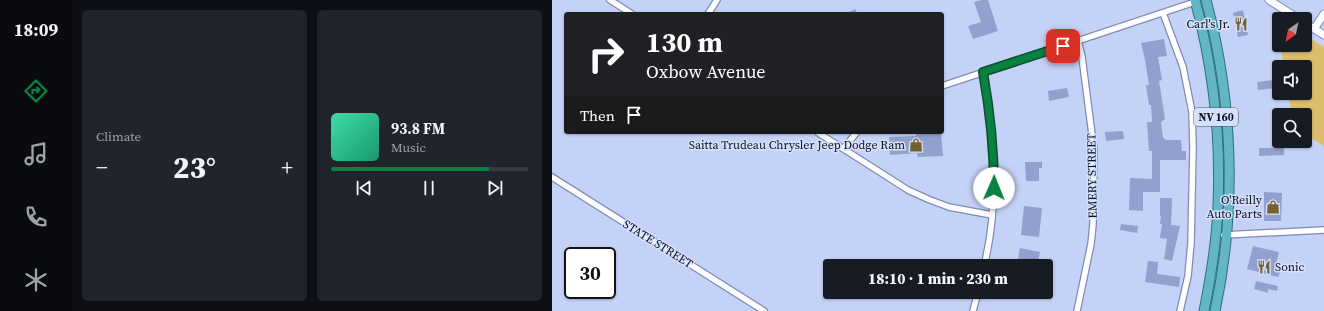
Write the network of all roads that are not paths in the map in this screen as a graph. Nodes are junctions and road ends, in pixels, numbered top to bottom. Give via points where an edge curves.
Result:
1 (610, 0) edge
2 (717, 0) edge
3 (1206, 0) edge
4 (1269, 0) edge
5 (1195, 1) edge
6 (629, 12) edge
7 (709, 12) edge
8 (1288, 12) edge
9 (1163, 13) junction
10 (1324, 14) edge
11 (1314, 29) joint
12 (1324, 35) edge
13 (1078, 41) junction
14 (1220, 67) junction
15 (983, 72) junction
16 (944, 85) edge
17 (820, 134) edge
18 (855, 134) edge
19 (844, 148) junction
20 (552, 177) edge
21 (992, 216) junction
22 (1324, 230) edge
23 (1216, 235) junction
24 (1226, 235) junction
25 (986, 259) edge
26 (976, 299) edge
27 (764, 311) edge
28 (973, 311) edge
29 (1077, 311) edge
30 (1180, 311) edge
31 (1204, 311) edge
32 (1215, 311) edge

1 - 6 street
2 - 7 street
3 - 14 highway, NV 160
4 - 8 street
5 - 9 street
5 - 14 highway via 1202,6
5 - 23 highway, NV 160 via 1207,52 1216,114
9 - 13 street
9 - 30 street via 1183,67 1192,112 1191,243 1188,276
10 - 11 street
11 - 12 street
13 - 15 street
13 - 29 street, EMERY STREET via 1094,150 1091,244
14 - 24 highway, NV 160 via 1229,154
15 - 16 street
15 - 21 street via 993,145
17 - 19 street
18 - 19 street
19 - 21 street via 908,190 949,206
20 - 27 street, STATE STREET
21 - 25 street
22 - 24 street
23 - 24 street
23 - 31 highway, NV 160
24 - 32 highway, NV 160
26 - 28 street

